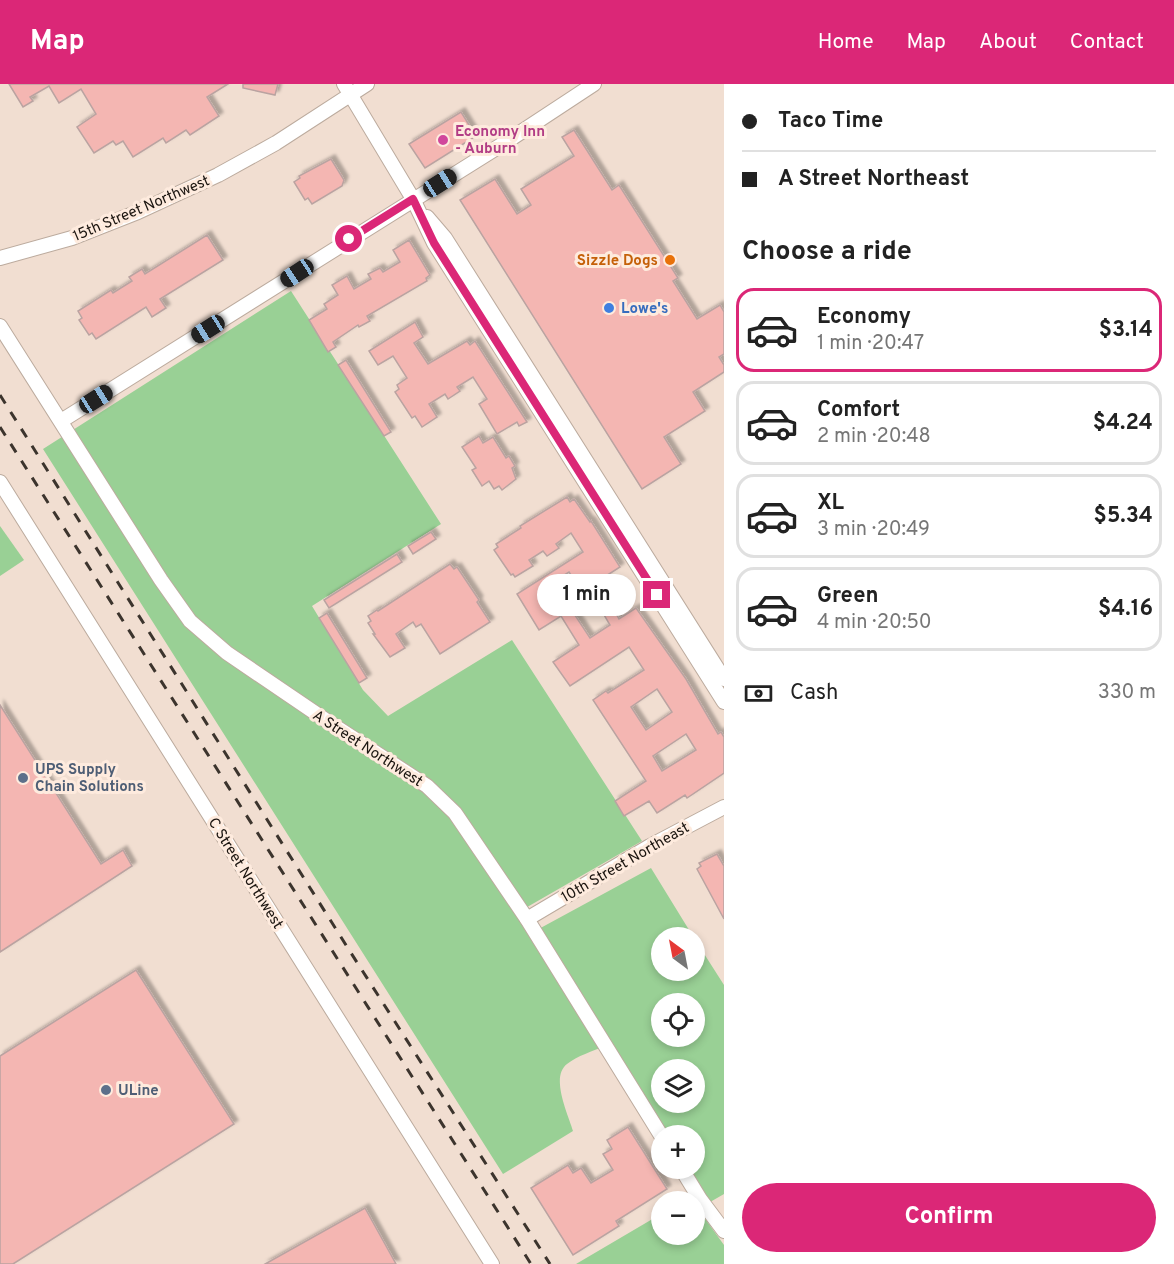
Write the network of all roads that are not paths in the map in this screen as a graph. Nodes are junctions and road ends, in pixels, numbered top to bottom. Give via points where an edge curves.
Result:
1 (367, 84) edge
2 (594, 84) edge
3 (347, 89) edge
4 (413, 199) junction
5 (0, 258) edge
6 (0, 326) edge
7 (61, 421) junction
8 (0, 482) edge
9 (724, 679) edge
10 (724, 702) edge
11 (724, 807) edge
12 (527, 919) junction
13 (655, 1125) edge
14 (688, 1179) edge
15 (724, 1231) edge
16 (492, 1264) edge

1 - 3 street, 15th Street Northwest
2 - 4 street
3 - 4 street
3 - 5 street, 15th Street Northwest via 276,143 218,175 72,238
4 - 7 street
4 - 9 street via 445,238
4 - 10 street via 434,243
6 - 7 street, A Street Northwest
7 - 12 street, A Street Northwest via 190,621 227,653 428,786 455,813
8 - 16 street, C Street Northwest
11 - 12 street, 10th Street Northeast
12 - 13 street, A Street Northwest
14 - 15 street

